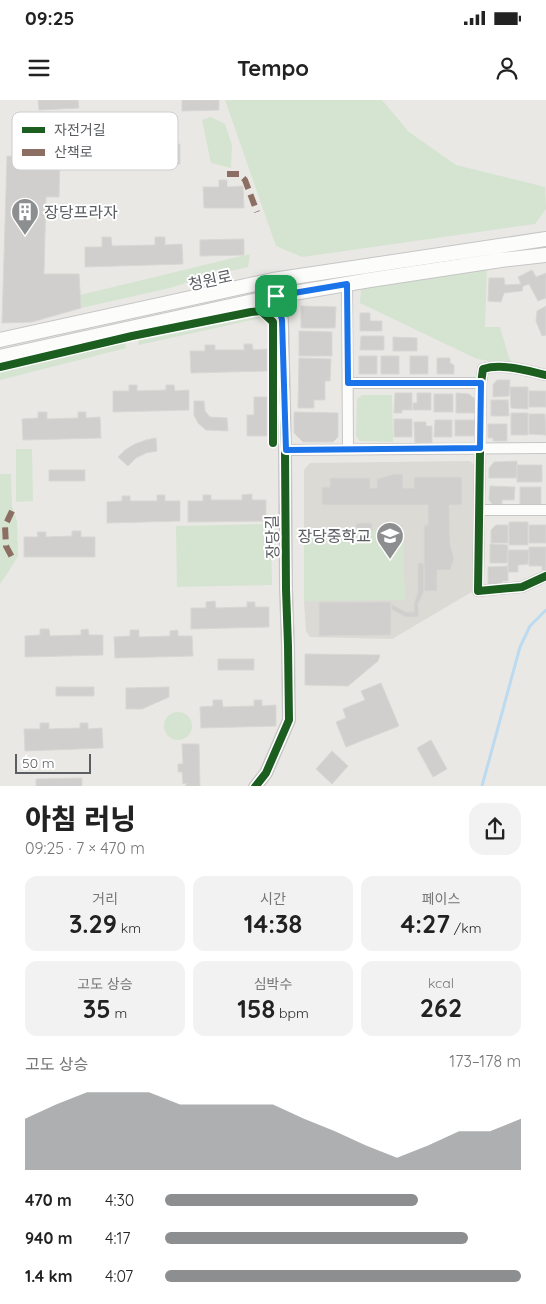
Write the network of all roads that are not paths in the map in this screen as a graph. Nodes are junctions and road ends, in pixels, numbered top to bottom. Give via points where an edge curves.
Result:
1 (546, 239) edge
2 (546, 254) edge
3 (273, 280) junction
4 (347, 284) junction
5 (276, 296) junction
6 (0, 340) edge
7 (0, 357) edge
8 (546, 376) edge
9 (348, 383) junction
10 (481, 383) junction
11 (480, 448) junction
12 (546, 448) edge
13 (348, 449) junction
14 (286, 450) junction
15 (479, 510) junction
16 (546, 510) edge
17 (546, 576) edge
18 (255, 786) edge

1 - 3 main road, 청원로
2 - 4 main road, 청원로
3 - 5 street, 장당길
3 - 6 main road, 청원로
4 - 5 main road, 청원로
4 - 9 street
5 - 7 main road, 청원로
5 - 14 street, 장당길 via 282,320
8 - 10 street via 492,366 484,369
9 - 10 street
9 - 13 street
10 - 11 street
11 - 12 street
11 - 13 street
11 - 15 street
13 - 14 street
14 - 18 street, 장당길 via 289,720 266,773
15 - 16 street
15 - 17 street via 478,591 522,587

